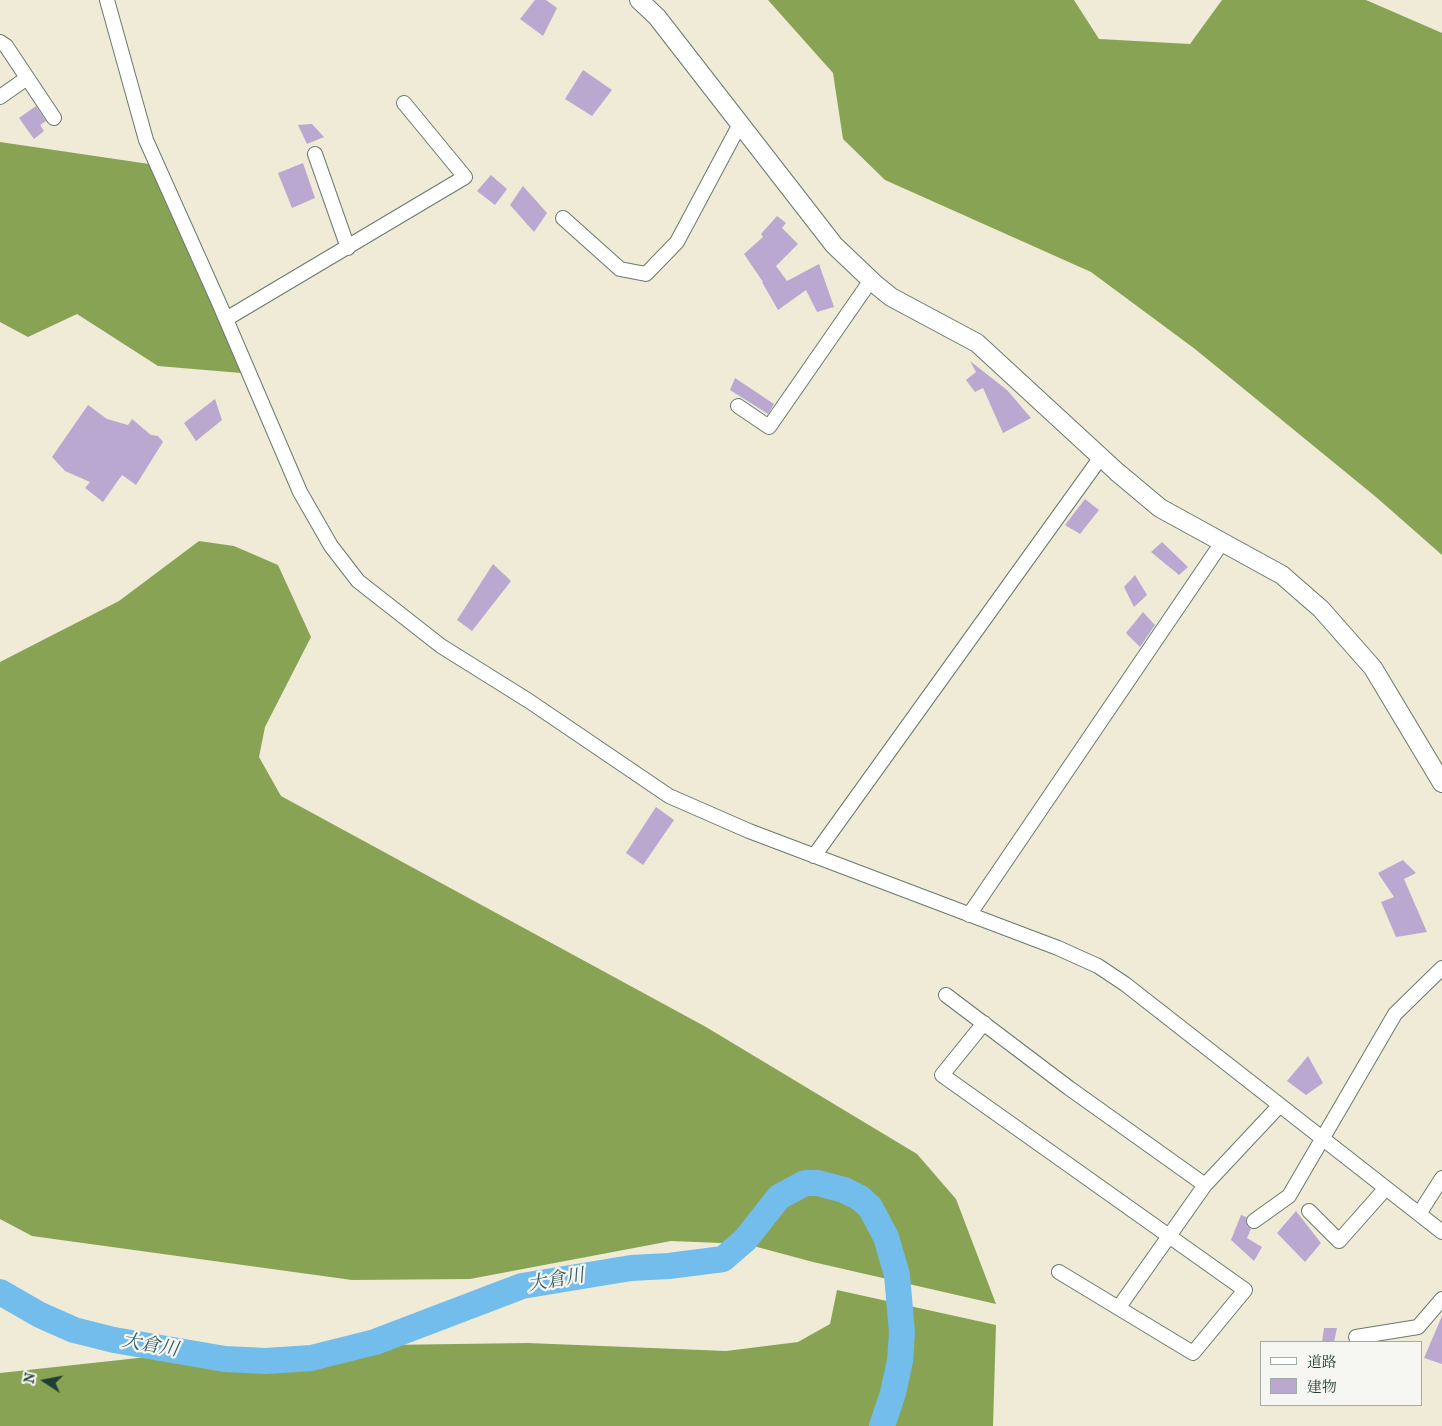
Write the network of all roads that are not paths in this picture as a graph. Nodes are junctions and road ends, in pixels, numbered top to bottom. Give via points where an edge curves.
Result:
1 (107, 0) edge
2 (639, 0) edge
3 (0, 42) edge
4 (28, 78) junction
5 (0, 97) edge
6 (404, 103) dead end
7 (54, 118) dead end
8 (740, 124) junction
9 (315, 154) dead end
10 (563, 218) dead end
11 (348, 248) junction
12 (871, 280) junction
13 (226, 320) junction
14 (738, 406) dead end
15 (1101, 458) junction
16 (1223, 541) junction
17 (1442, 783) edge
18 (814, 856) junction
19 (969, 915) junction
20 (1442, 968) edge
21 (946, 994) dead end
22 (984, 1023) junction
23 (1280, 1105) junction
24 (1321, 1138) junction
25 (1442, 1178) edge
26 (1205, 1185) junction
27 (1386, 1188) junction
28 (1309, 1211) dead end
29 (1419, 1214) junction
30 (1254, 1221) dead end
31 (1442, 1232) edge
32 (1170, 1236) junction
33 (1059, 1272) dead end
34 (1442, 1299) edge
35 (1119, 1307) junction
36 (1356, 1337) dead end

1 - 13 street via 146,140
2 - 8 street via 657,17
3 - 4 street
4 - 5 street
4 - 7 street
6 - 11 street via 465,177
8 - 10 street via 677,242 646,274 620,269
8 - 12 street via 834,245
9 - 11 street
11 - 13 street
12 - 14 street via 769,427
12 - 15 street via 891,297 977,343
13 - 18 street via 300,492 332,546 358,580 441,646 669,796
15 - 16 street via 1160,508
15 - 18 street
16 - 17 street via 1282,575 1321,609 1373,668
16 - 19 street
18 - 19 street
19 - 23 street via 1098,966
20 - 24 street via 1395,1014
21 - 22 street
22 - 26 street
22 - 32 street via 942,1074
23 - 24 street
23 - 26 street
24 - 27 street
24 - 30 street via 1289,1196
25 - 29 street
26 - 32 street
27 - 28 street via 1339,1241
27 - 29 street
29 - 31 street
32 - 35 street
32 - 35 street via 1245,1290 1194,1353
33 - 35 street
34 - 36 street via 1418,1327

